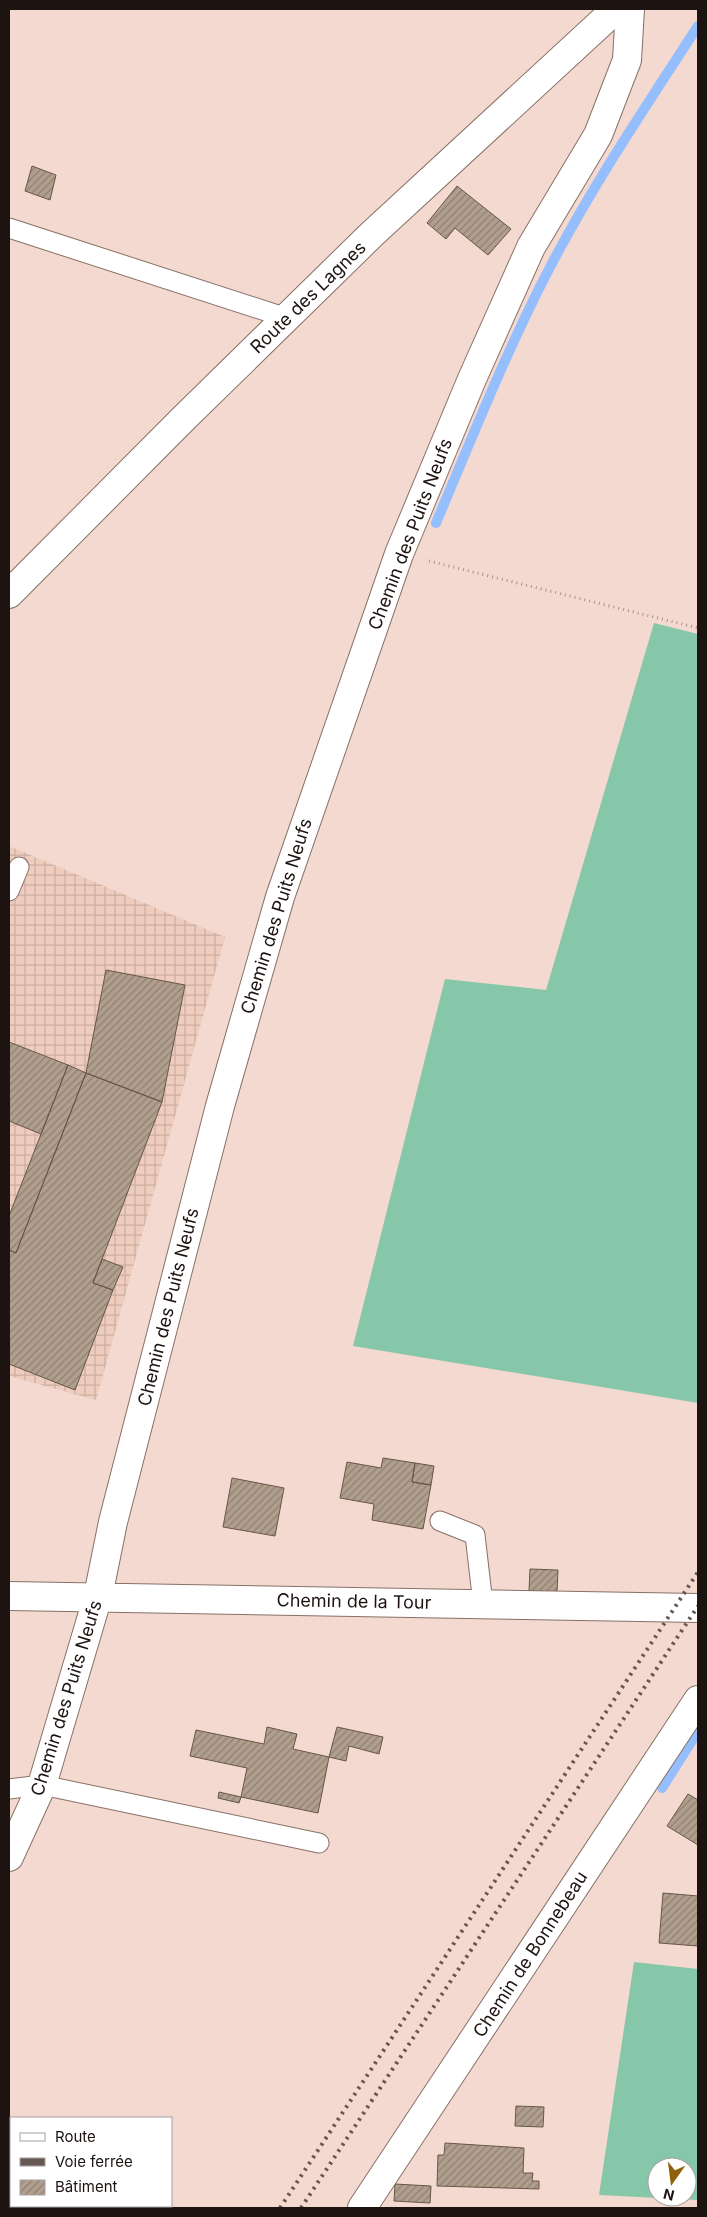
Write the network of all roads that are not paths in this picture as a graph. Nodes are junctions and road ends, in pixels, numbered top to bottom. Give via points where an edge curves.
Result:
1 (616, 9) edge
2 (630, 9) edge
3 (9, 228) edge
4 (287, 318) junction
5 (9, 594) edge
6 (19, 867) dead end
7 (9, 891) edge
8 (440, 1521) dead end
9 (9, 1596) edge
10 (98, 1596) junction
11 (483, 1604) junction
12 (698, 1608) edge
13 (698, 1700) edge
14 (42, 1785) junction
15 (9, 1789) edge
16 (319, 1844) dead end
17 (9, 1857) edge
18 (362, 2208) edge

1 - 4 street, Route des Lagnes via 370,235
2 - 10 street, Chemin des Puits Neufs via 627,60 598,135 531,247 472,379 399,554 280,896 220,1106 116,1513
3 - 4 lane
4 - 5 street, Route des Lagnes
6 - 7 lane
8 - 11 lane via 475,1535
9 - 10 street, Chemin de la Tour
10 - 11 street, Chemin de la Tour
10 - 14 street, Chemin des Puits Neufs
11 - 12 street, Chemin de la Tour
13 - 18 street, Chemin de Bonnebeau
14 - 15 lane
14 - 16 lane
14 - 17 street, Chemin des Puits Neufs

